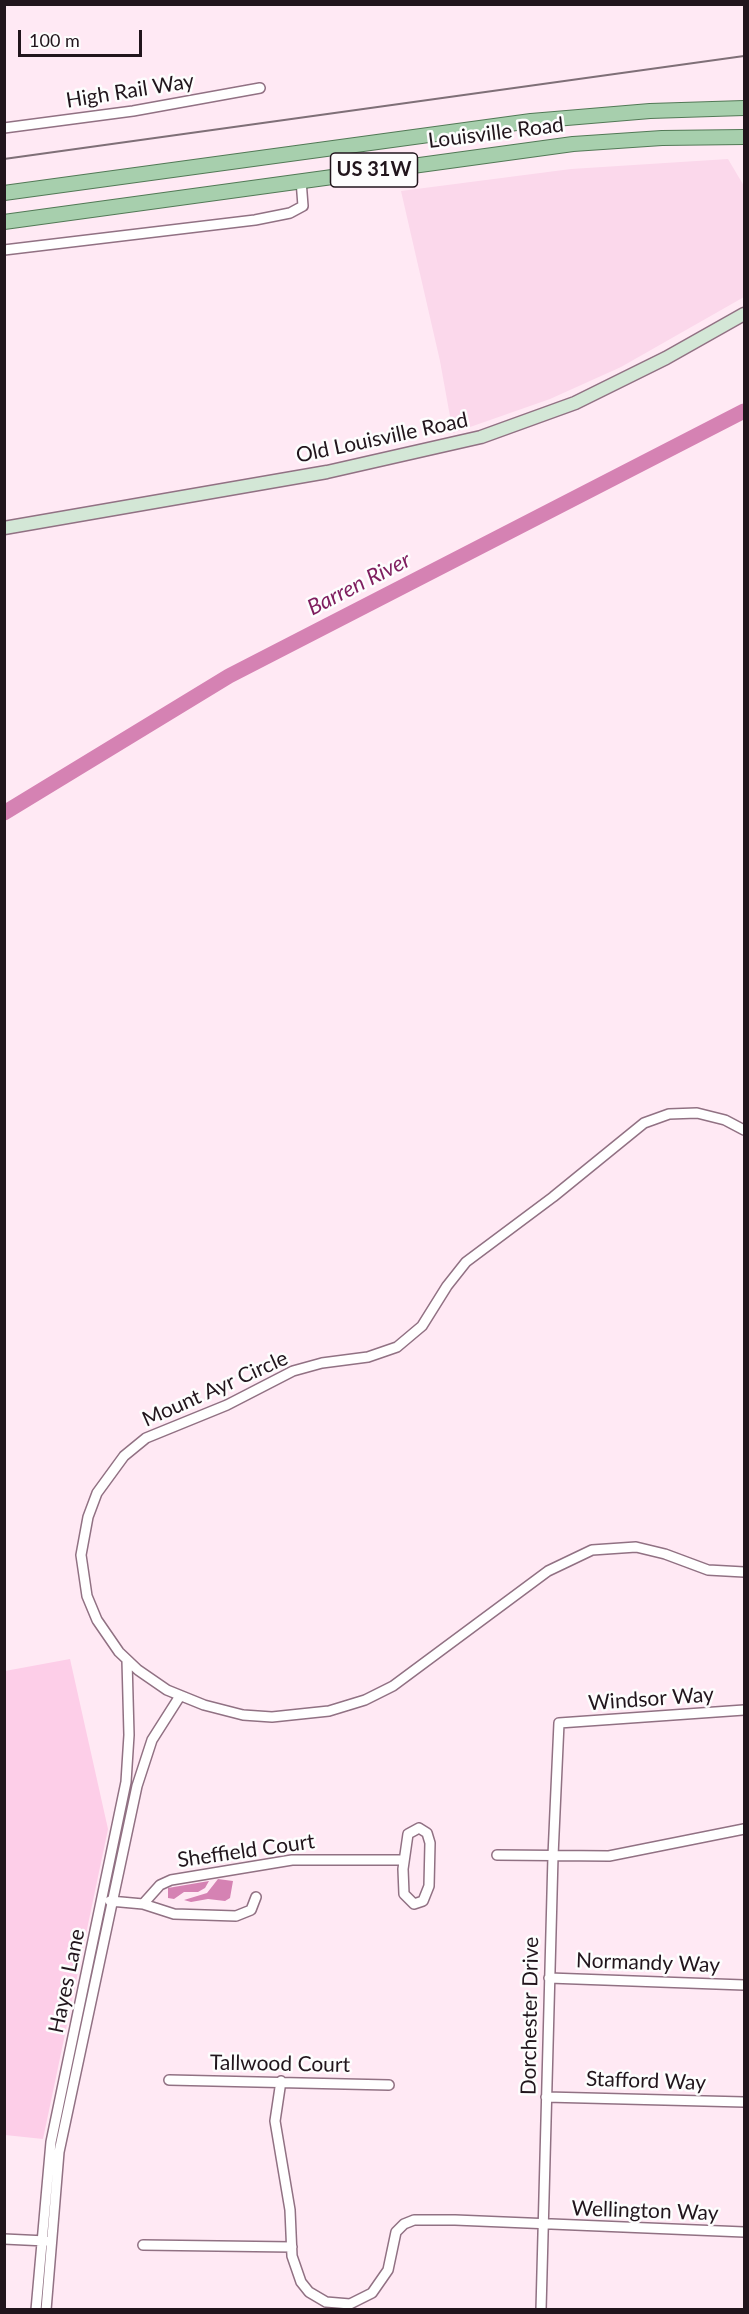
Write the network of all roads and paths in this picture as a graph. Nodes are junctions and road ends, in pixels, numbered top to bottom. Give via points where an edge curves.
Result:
1 (260, 88) dead end
2 (744, 108) edge
3 (4, 128) edge
4 (744, 136) edge
5 (301, 180) junction
6 (4, 193) edge
7 (4, 222) edge
8 (4, 250) edge
9 (744, 314) edge
10 (4, 528) edge
11 (744, 1130) edge
12 (744, 1572) edge
13 (127, 1660) junction
14 (180, 1695) junction
15 (744, 1710) edge
16 (559, 1723) joint
17 (744, 1828) edge
18 (497, 1855) dead end
19 (553, 1856) junction
20 (404, 1860) junction
21 (256, 1897) dead end
22 (102, 1900) junction
23 (114, 1901) junction
24 (143, 1904) junction
25 (549, 1978) junction
26 (744, 1985) edge
27 (169, 2080) dead end
28 (280, 2081) junction
29 (389, 2085) dead end
30 (546, 2097) junction
31 (744, 2102) edge
32 (545, 2225) junction
33 (744, 2232) edge
34 (4, 2239) edge
35 (47, 2241) junction
36 (143, 2245) dead end
37 (292, 2247) junction
38 (36, 2310) edge
39 (46, 2310) edge
40 (541, 2310) edge

1 - 3 street, High Rail Way via 133,111
2 - 6 main road, Louisville Road / US 31W via 541,120
4 - 5 main road, Louisville Road / US 31W via 593,142
5 - 7 main road, Louisville Road / US 31W
5 - 8 street via 303,206 290,213
9 - 10 street, Old Louisville Road via 581,400 481,437 327,472
11 - 13 street, Mount Ayr Circle via 697,1113 669,1114 644,1123 466,1262 422,1326 397,1347 368,1357 293,1371 227,1405 157,1432 133,1448 97,1493 85,1527 81,1555 92,1609 104,1632
12 - 14 street, Mount Ayr Circle via 708,1570 636,1547 592,1550 548,1571 409,1676 353,1704 306,1716 262,1717 218,1709
13 - 14 street, Mount Ayr Circle
13 - 22 street, Hayes Lane via 127,1772
14 - 23 street, Hayes Lane via 157,1730 142,1767
15 - 16 street, Windsor Way
16 - 19 street, Dorchester Drive
17 - 19 street via 609,1856
18 - 19 street
19 - 25 street, Dorchester Drive
20 - 20 street via 408,1834 414,1829 423,1830 430,1843 429,1886 419,1904 411,1903 404,1894
20 - 24 street, Sheffield Court via 301,1859 175,1879 160,1885
21 - 24 street via 251,1910 236,1916 174,1914
22 - 23 street
22 - 35 street, Hayes Lane via 51,2142
23 - 24 street
23 - 35 street, Hayes Lane via 59,2152
25 - 26 street, Normandy Way
25 - 30 street, Dorchester Drive
27 - 28 street, Tallwood Court
28 - 29 street, Tallwood Court
28 - 37 street, Wellington Way via 275,2121
30 - 31 street, Stafford Way
30 - 32 street, Dorchester Drive
32 - 33 street, Wellington Way
32 - 37 street, Wellington Way via 455,2220 407,2222 394,2236 388,2270 381,2284 367,2297 350,2304 326,2302 309,2292 297,2274
32 - 40 street, Dorchester Drive
34 - 35 street
35 - 38 street, Hayes Lane
35 - 39 street, Hayes Lane
36 - 37 street

